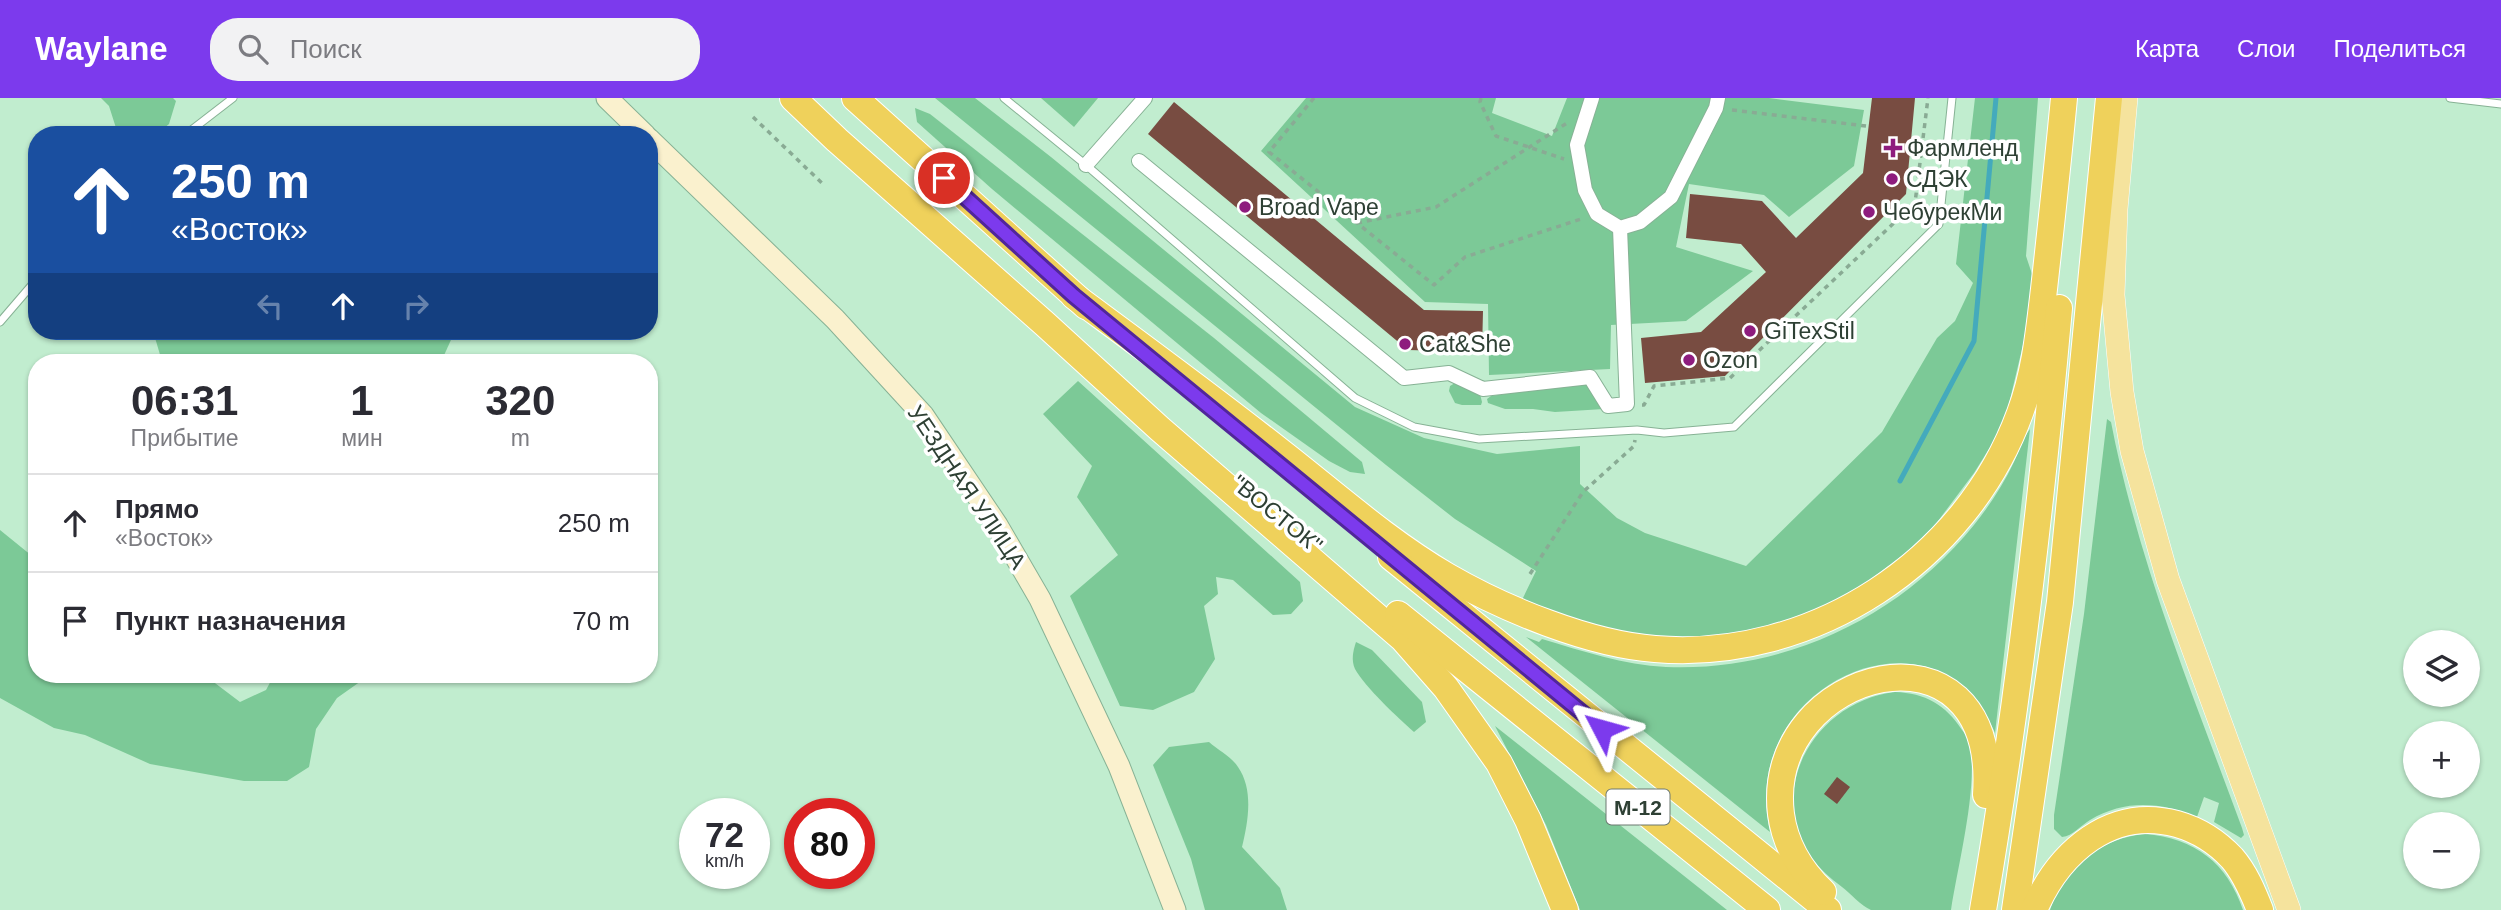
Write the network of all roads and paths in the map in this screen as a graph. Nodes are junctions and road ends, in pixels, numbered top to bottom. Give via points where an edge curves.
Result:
1 (233, 98) edge
2 (607, 98) edge
3 (793, 98) edge
4 (855, 98) edge
5 (1004, 98) edge
6 (1145, 98) edge
7 (1314, 98) edge
8 (1481, 98) edge
9 (1928, 98) edge
10 (1952, 98) edge
11 (2064, 98) edge
12 (2077, 98) edge
13 (2109, 98) edge
14 (2115, 98) edge
15 (2126, 98) edge
16 (2450, 98) edge
17 (1717, 103) edge
18 (1590, 104) edge
19 (2501, 104) edge
20 (753, 117) dead end
21 (197, 126) edge
22 (636, 126) edge
23 (1866, 127) dead end
24 (2105, 130) junction
25 (1528, 147) junction
26 (658, 148) edge
27 (1139, 160) dead end
28 (1580, 164) junction
29 (1086, 165) junction
30 (825, 186) dead end
31 (1597, 214) junction
32 (1357, 223) junction
33 (1620, 228) junction
34 (28, 289) edge
35 (1074, 296) junction
36 (0, 322) edge
37 (1045, 324) junction
38 (1627, 404) junction
39 (1644, 405) junction
40 (1637, 430) junction
41 (1530, 574) dead end
42 (1175, 910) edge
43 (1565, 910) edge
44 (1767, 910) edge
45 (1828, 910) edge
46 (1842, 910) edge
47 (1981, 910) edge
48 (2015, 910) edge
49 (2034, 910) edge
50 (2260, 910) edge
51 (2289, 910) edge

1 - 21 lane
2 - 22 street
3 - 37 highway
4 - 35 highway
5 - 29 lane
6 - 29 street
7 - 32 path via 1269,152
8 - 25 path via 1496,136
9 - 39 path via 1915,203 1730,379 1654,386
10 - 40 lane via 1938,224 1734,427 1664,433
11 - 35 highway via 2038,339 2021,411 1996,467 1952,528 1901,575 1842,611 1760,642 1676,650 1624,645 1571,630 1478,593 1409,553 1213,398
12 - 47 highway via 2038,510 2004,778
13 - 24 highway
14 - 24 lane
15 - 51 main road via 2113,295 2132,451 2168,580
16 - 19 lane
17 - 23 path
17 - 33 street via 1671,197 1640,222
18 - 25 path
18 - 28 street via 1577,145
20 - 30 path
24 - 48 highway via 2057,628
25 - 28 path
25 - 32 path via 1436,207
26 - 42 street, УЕЗДНАЯ УЛИЦА via 835,319 930,426 1040,599 1119,766
27 - 38 street via 1404,379 1449,373 1483,389 1590,377 1608,406
28 - 31 street via 1585,190
29 - 40 lane via 1355,398 1402,421 1479,439
31 - 32 path via 1465,257 1434,285
31 - 33 street
33 - 38 street
34 - 36 lane
35 - 45 highway via 1519,663
37 - 43 highway via 1425,662 1499,763
37 - 44 highway, "ВОСТОК" / М-12
38 - 39 path
39 - 40 path
40 - 41 path via 1634,446 1583,492
46 - 47 highway via 1810,878 1787,839 1780,803 1782,774 1793,744 1809,721 1840,695 1883,679 1906,678 1947,690 1964,704 1979,729 1987,782
49 - 50 highway via 2053,876 2081,844 2104,830 2142,819 2185,826 2222,848 2239,867

